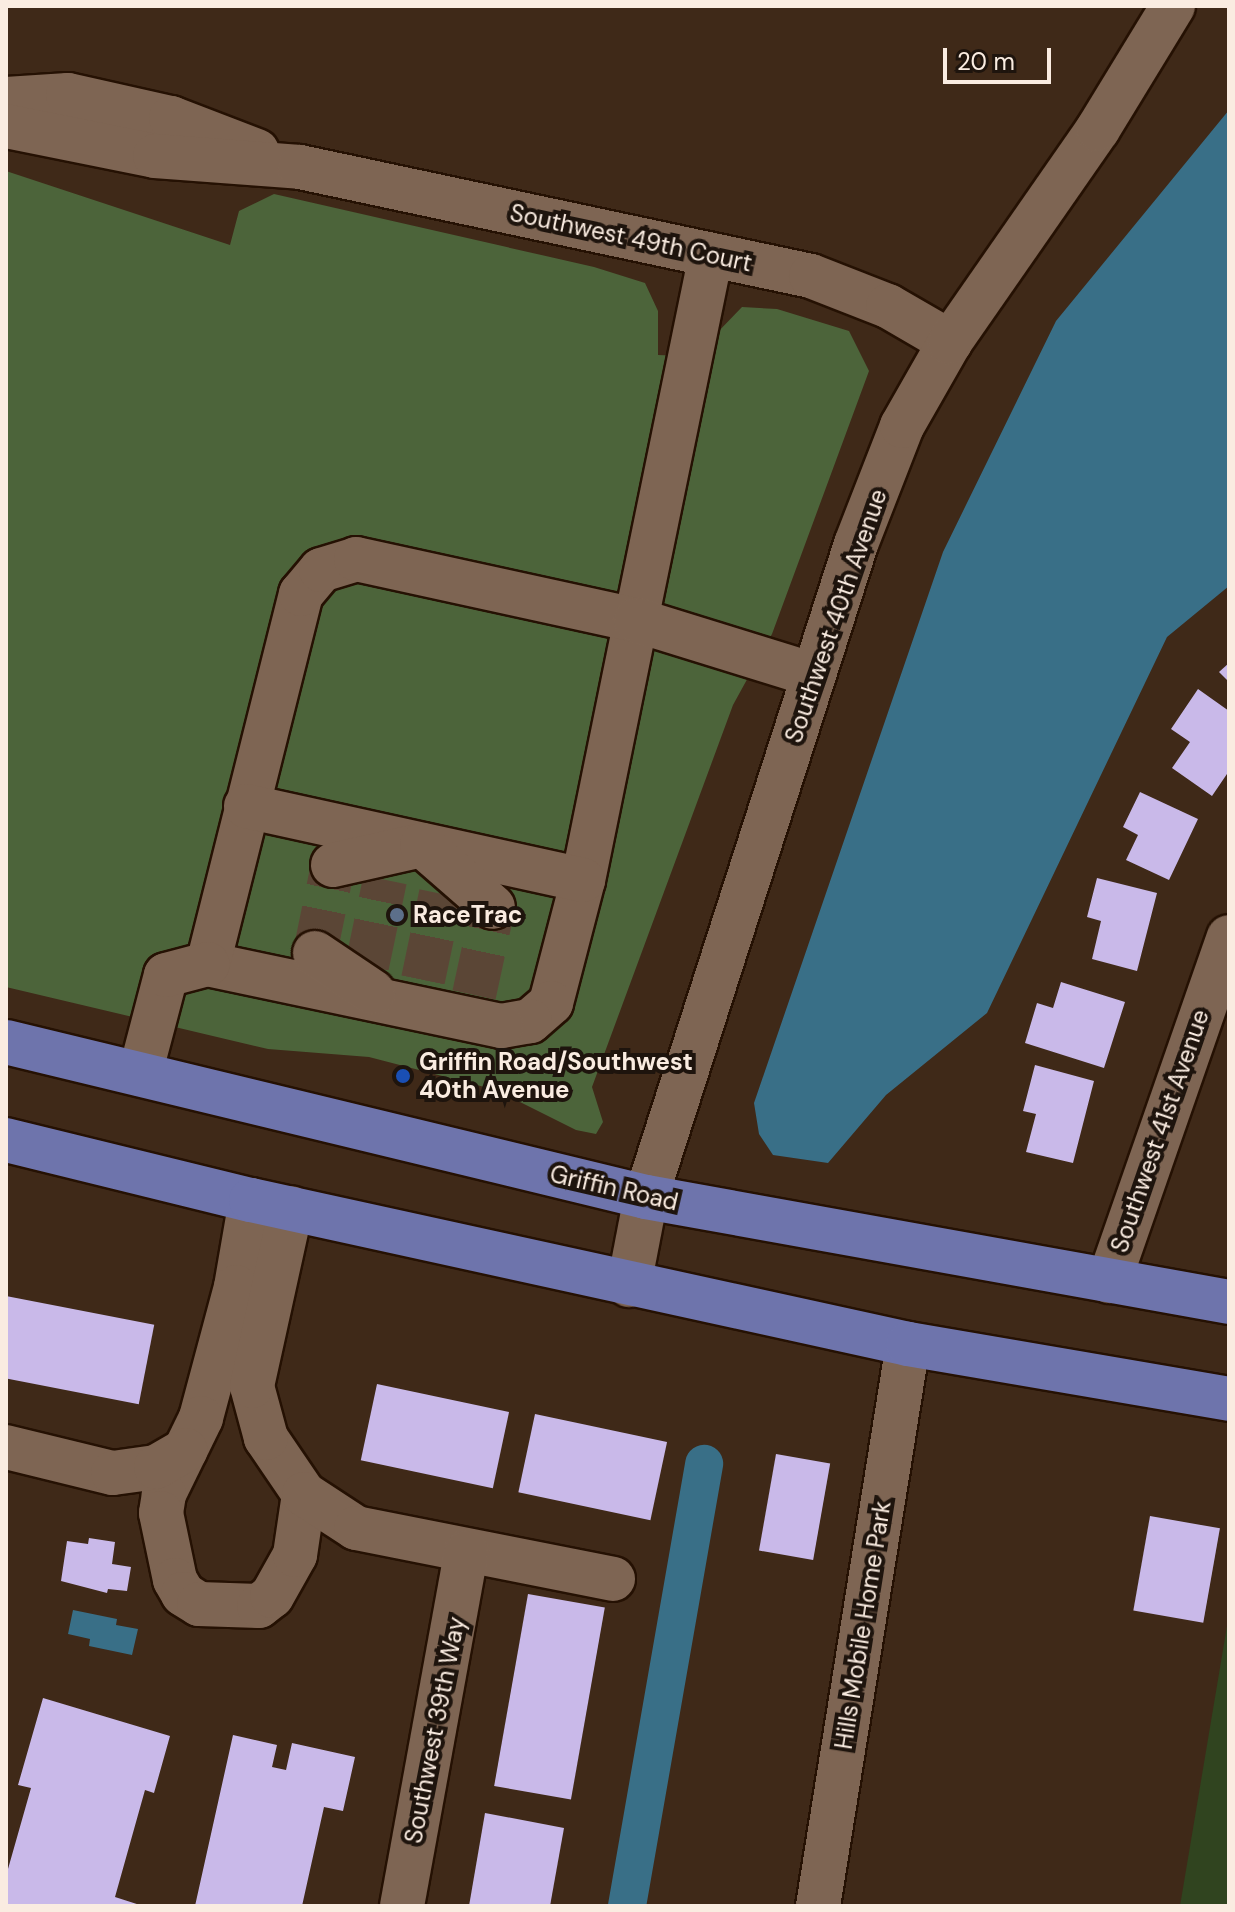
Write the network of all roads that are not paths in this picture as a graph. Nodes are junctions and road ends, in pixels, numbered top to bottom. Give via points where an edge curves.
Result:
1 (1173, 6) edge
2 (6, 99) edge
3 (6, 126) edge
4 (300, 167) junction
5 (711, 255) junction
6 (950, 342) junction
7 (636, 620) junction
8 (814, 675) junction
9 (246, 806) junction
10 (422, 845) junction
11 (333, 865) dead end
12 (385, 880) tunnel mouth
13 (583, 880) junction
14 (441, 894) tunnel mouth
15 (493, 907) dead end
16 (1226, 951) edge
17 (315, 953) dead end
18 (208, 964) junction
19 (367, 966) dead end
20 (407, 992) junction
21 (474, 995) dead end
22 (6, 1042) edge
23 (140, 1074) junction
24 (6, 1140) edge
25 (646, 1197) junction
26 (271, 1204) junction
27 (1109, 1281) junction
28 (629, 1285) junction
29 (1229, 1302) edge
30 (908, 1344) junction
31 (1229, 1399) edge
32 (6, 1447) edge
33 (186, 1450) junction
34 (113, 1473) junction
35 (304, 1494) junction
36 (161, 1513) junction
37 (356, 1528) junction
38 (466, 1553) junction
39 (288, 1568) junction
40 (613, 1579) dead end
41 (402, 1906) edge
42 (818, 1906) edge

1 - 6 street, Southwest 40th Avenue via 1098,129
2 - 4 street, Southwest 49th Court via 68,95 171,118
3 - 4 street, Southwest 49th Court via 155,156
4 - 5 street, Southwest 49th Court
5 - 6 street, Southwest 49th Court via 811,276 888,306
5 - 7 street
6 - 8 street, Southwest 40th Avenue via 902,426 856,544
7 - 8 street
7 - 9 street via 356,559 321,570 301,594
7 - 13 street
8 - 25 street, Southwest 40th Avenue
9 - 10 street
9 - 18 street
10 - 11 street
10 - 12 street
10 - 13 street
10 - 14 street
10 - 15 street
13 - 20 street via 551,1003 530,1021 501,1026
16 - 27 street, Southwest 41st Avenue
17 - 20 street
18 - 20 street
18 - 23 street via 166,975
19 - 20 street
20 - 21 street
22 - 23 main road, Griffin Road
23 - 25 main road, Griffin Road
24 - 26 main road
25 - 27 main road, Griffin Road
25 - 28 street, Southwest 40th Avenue
26 - 28 main road
26 - 33 street via 236,1287 201,1418
26 - 35 street via 252,1386 266,1438
27 - 29 main road, Griffin Road
28 - 30 main road
30 - 31 main road
30 - 42 street, Hills Mobile Home Park
32 - 34 street
33 - 34 street via 156,1467
33 - 36 street via 164,1494
34 - 36 street
35 - 37 street
35 - 39 street
36 - 39 street via 183,1594 199,1604 259,1606
37 - 38 street
37 - 39 street
38 - 40 street
38 - 41 street, Southwest 39th Way

